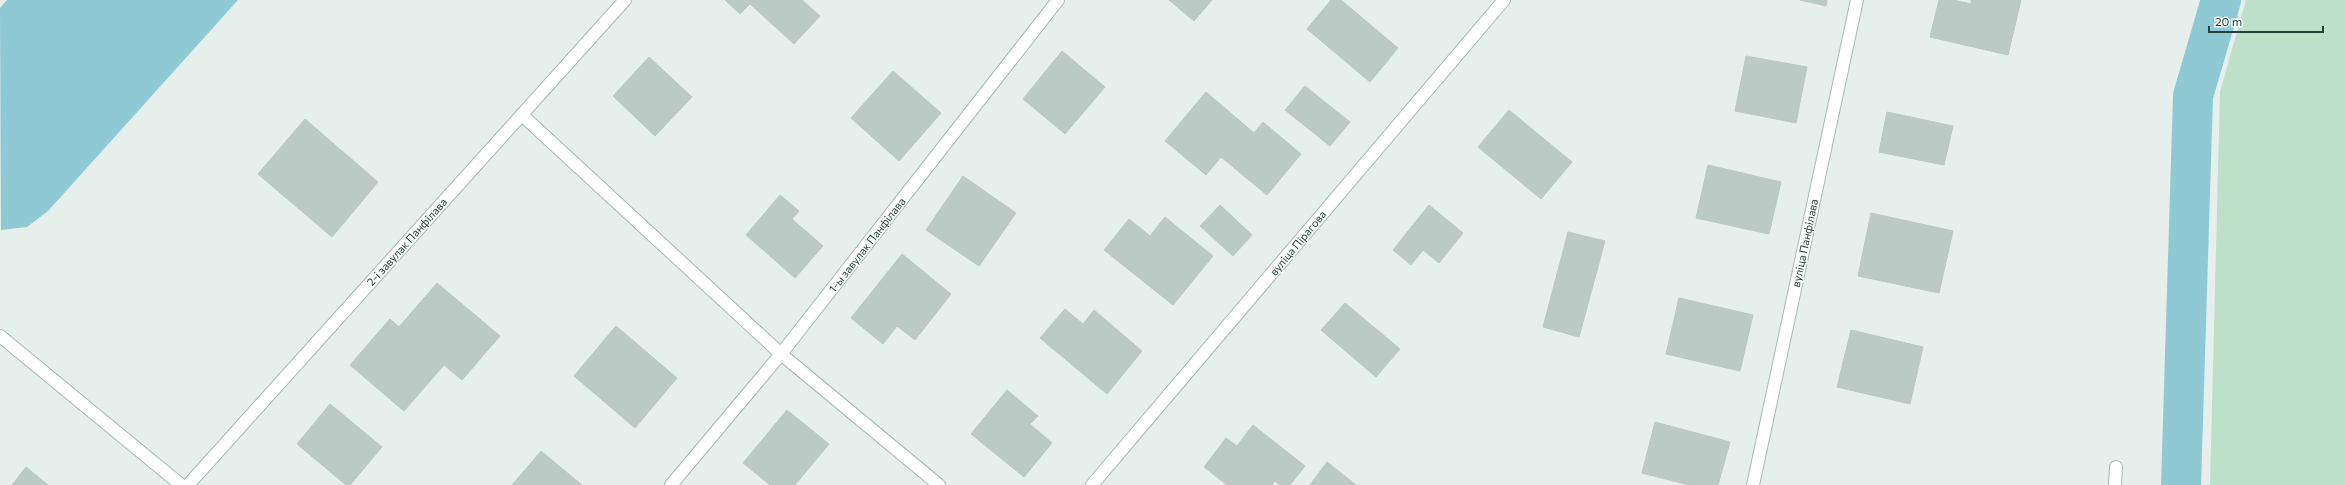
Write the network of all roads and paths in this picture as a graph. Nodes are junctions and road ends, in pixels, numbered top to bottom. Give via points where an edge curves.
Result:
1 (625, 0) edge
2 (1058, 0) edge
3 (1504, 0) edge
4 (1857, 0) edge
5 (522, 115) junction
6 (0, 336) edge
7 (781, 354) junction
8 (2116, 467) dead end
9 (181, 485) edge
10 (188, 485) edge
11 (670, 485) edge
12 (939, 485) edge
13 (1092, 485) edge
14 (1753, 485) edge
15 (2115, 485) edge

1 - 5 street, 2-і завулак Панфілава
2 - 7 street, 1-ы завулак Панфілава
3 - 13 street, вуліца Пірагова
4 - 14 street, вуліца Панфілава
5 - 7 street
5 - 10 street, 2-і завулак Панфілава
6 - 9 street
7 - 11 street, 1-ы завулак Панфілава
7 - 12 street
8 - 15 street

